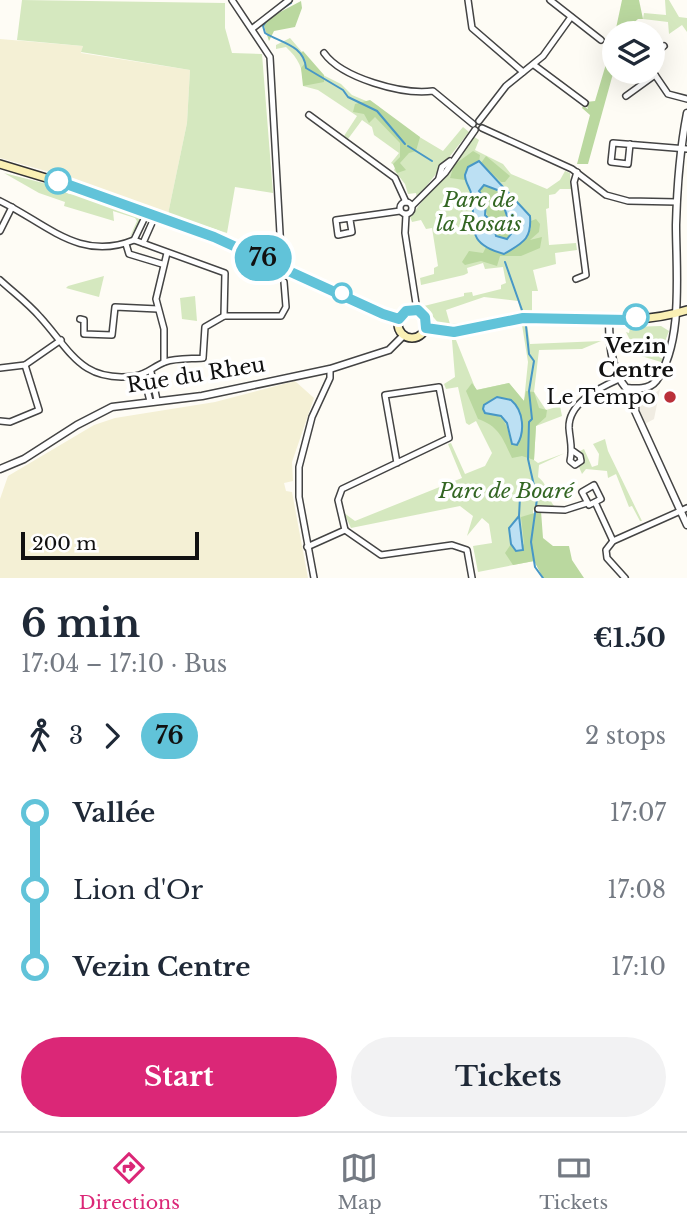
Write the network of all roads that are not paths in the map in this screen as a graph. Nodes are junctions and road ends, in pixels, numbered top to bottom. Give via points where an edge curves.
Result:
1 (232, 0) edge
2 (289, 0) edge
3 (468, 0) edge
4 (550, 0) edge
5 (571, 18) junction
6 (253, 28) junction
7 (601, 40) dead end
8 (324, 53) dead end
9 (534, 65) junction
10 (523, 72) junction
11 (641, 84) edge
12 (661, 84) edge
13 (626, 96) dead end
14 (687, 99) edge
15 (585, 103) dead end
16 (687, 113) edge
17 (309, 115) dead end
18 (477, 125) junction
19 (630, 144) junction
20 (684, 149) edge
21 (0, 164) edge
22 (577, 172) junction
23 (0, 201) edge
24 (677, 202) junction
25 (409, 204) junction
26 (12, 207) junction
27 (146, 212) junction
28 (403, 213) junction
29 (155, 216) junction
30 (350, 220) dead end
31 (0, 231) edge
32 (134, 240) junction
33 (142, 243) junction
34 (125, 244) junction
35 (167, 253) junction
36 (162, 264) junction
37 (278, 264) junction
38 (576, 279) dead end
39 (0, 280) edge
40 (284, 282) dead end
41 (158, 309) junction
42 (418, 310) junction
43 (687, 310) edge
44 (676, 313) junction
45 (224, 316) junction
46 (80, 319) dead end
47 (399, 319) junction
48 (609, 320) junction
49 (426, 328) junction
50 (404, 335) junction
51 (61, 340) junction
52 (164, 362) junction
53 (25, 365) junction
54 (0, 368) edge
55 (330, 369) junction
56 (151, 372) junction
57 (144, 374) junction
58 (618, 379) junction
59 (635, 389) junction
60 (153, 401) junction
61 (0, 421) edge
62 (573, 451) dead end
63 (397, 463) junction
64 (0, 469) edge
65 (595, 502) junction
66 (587, 503) junction
67 (687, 508) edge
68 (538, 509) dead end
69 (680, 512) junction
70 (687, 525) edge
71 (345, 530) junction
72 (613, 541) junction
73 (307, 547) junction
74 (314, 578) edge
75 (472, 578) edge
76 (625, 578) edge

1 - 6 street
2 - 6 street
3 - 10 street via 472,28
4 - 5 street
5 - 7 street
5 - 9 street
6 - 37 street via 267,49 272,78
8 - 18 street via 364,80 433,91
9 - 10 street
9 - 15 street
10 - 18 street via 506,86
11 - 13 street
12 - 14 street via 668,94
16 - 20 street
17 - 25 street via 395,178
18 - 22 street
18 - 25 street via 439,178
19 - 19 street via 613,143 611,162 628,164
19 - 20 street
20 - 24 street
21 - 27 main road
22 - 24 street via 615,198
22 - 38 street via 574,183 586,275
23 - 26 street
24 - 44 street
25 - 28 street via 411,212
25 - 28 street via 401,205
26 - 31 street
26 - 34 street via 76,244 95,249
27 - 29 main road
27 - 32 street
28 - 30 street
28 - 42 street
29 - 33 street
29 - 37 main road
32 - 33 street
32 - 34 street
33 - 35 street
34 - 36 street via 129,254
35 - 36 street
35 - 45 street via 225,274
36 - 41 street
37 - 47 main road
39 - 51 street
40 - 45 street via 286,307 281,316
41 - 46 street via 115,307 113,335 84,334 84,320
41 - 52 street
42 - 47 main road via 406,311
42 - 49 main road via 425,317
43 - 44 main road
44 - 48 main road via 660,319
44 - 59 street via 672,344 655,382
45 - 52 street via 205,327 203,358
47 - 50 main road
48 - 49 main road via 523,318 454,332
48 - 58 street
49 - 50 main road via 414,338
50 - 55 street, Rue du Rheu via 389,350
51 - 53 street
51 - 57 street via 89,371 117,377
52 - 56 street
53 - 54 street
53 - 61 street via 39,410 10,422
55 - 60 street, Rue du Rheu via 235,390
55 - 73 street via 299,467
56 - 57 street
56 - 60 street
57 - 60 street
58 - 59 street via 626,388
58 - 62 street via 590,394 571,413
59 - 69 street via 636,414
60 - 64 street, Rue du Rheu via 99,413
63 - 63 street via 385,395 439,387 449,438
63 - 71 street via 342,489 338,500
65 - 66 street
65 - 66 street via 601,499 594,485 582,492
65 - 72 street
66 - 68 street via 565,510
67 - 69 street
69 - 70 street
69 - 72 street
71 - 73 street
71 - 75 street via 381,555 452,545 467,550
72 - 76 street via 606,550 607,558
73 - 74 street

